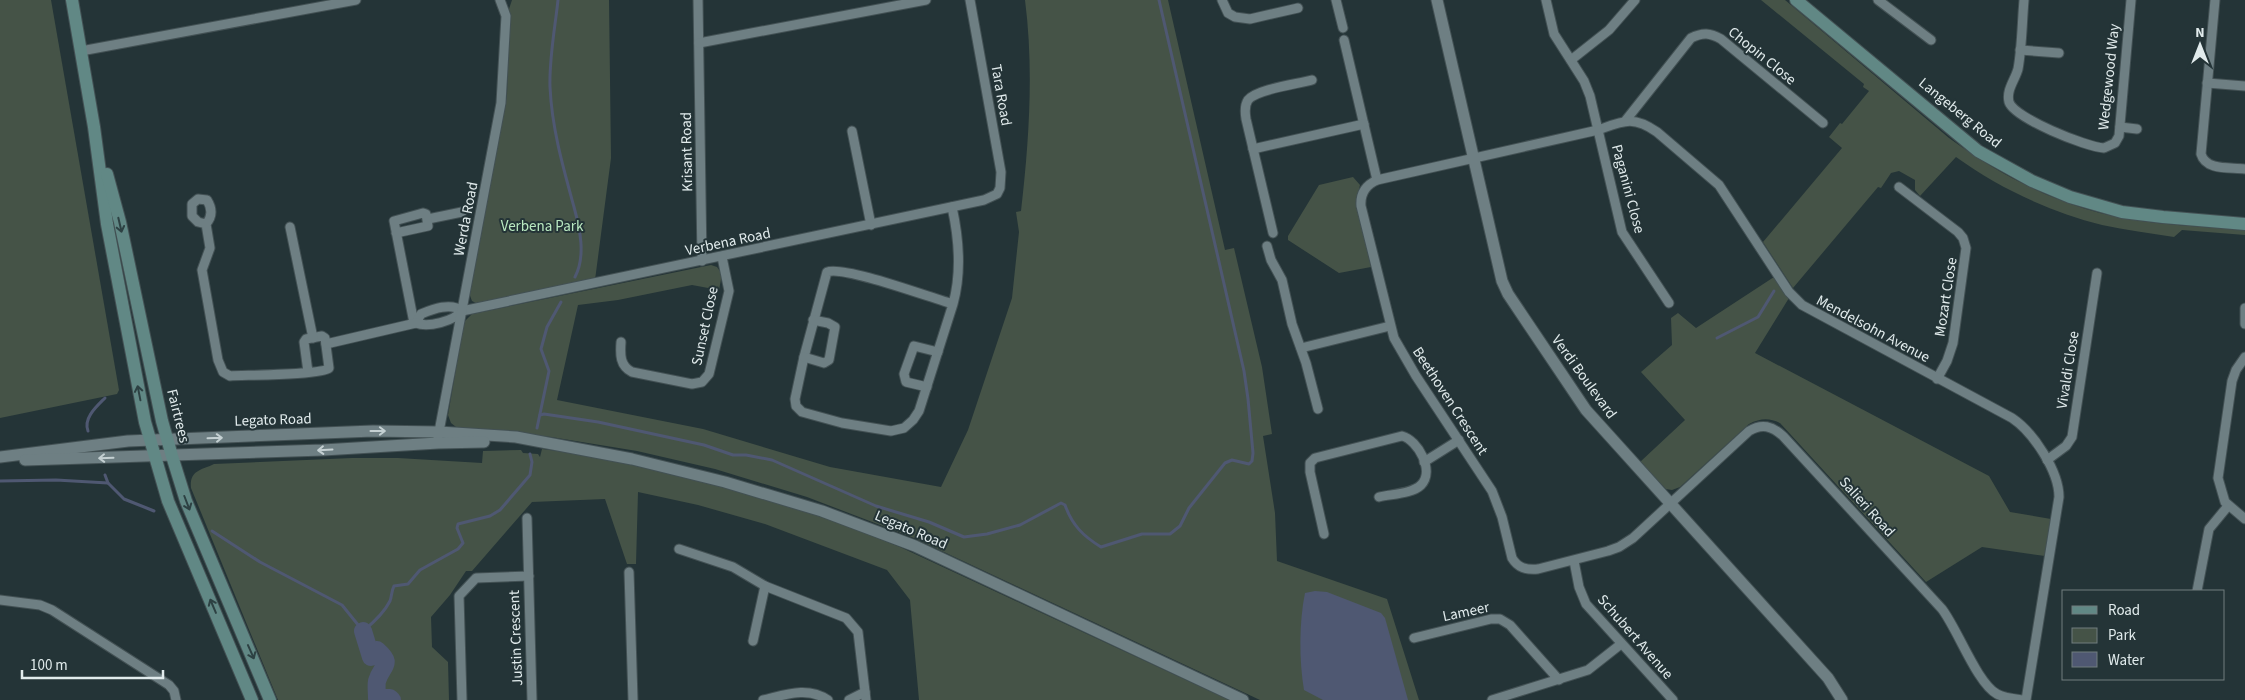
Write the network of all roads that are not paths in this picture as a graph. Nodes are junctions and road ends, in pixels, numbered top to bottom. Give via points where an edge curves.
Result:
1 (72, 0) edge
2 (356, 0) edge
3 (500, 0) edge
4 (698, 0) edge
5 (926, 0) edge
6 (970, 0) edge
7 (1222, 0) edge
8 (1336, 0) edge
9 (1437, 0) edge
10 (1546, 0) edge
11 (1635, 0) edge
12 (1796, 0) edge
13 (1878, 0) edge
14 (2024, 0) edge
15 (2131, 0) edge
16 (2215, 0) edge
17 (1298, 8) dead end
18 (1343, 28) dead end
19 (1344, 40) dead end
20 (1931, 40) dead end
21 (699, 43) junction
22 (2020, 50) junction
23 (81, 51) junction
24 (2059, 53) dead end
25 (1571, 60) junction
26 (1312, 80) dead end
27 (2207, 83) junction
28 (2245, 86) edge
29 (1642, 100) junction
30 (1626, 120) junction
31 (1823, 123) dead end
32 (1364, 124) junction
33 (1646, 125) junction
34 (94, 127) junction
35 (2120, 127) junction
36 (2137, 128) dead end
37 (1598, 130) junction
38 (852, 131) dead end
39 (1253, 149) junction
40 (1473, 158) junction
41 (2245, 169) edge
42 (1377, 180) junction
43 (1899, 187) dead end
44 (997, 194) joint
45 (952, 207) junction
46 (462, 212) dead end
47 (428, 220) junction
48 (206, 224) dead end
49 (2245, 224) edge
50 (871, 225) junction
51 (290, 227) dead end
52 (1273, 232) dead end
53 (396, 233) junction
54 (1267, 246) dead end
55 (722, 257) junction
56 (702, 262) junction
57 (2097, 273) dead end
58 (952, 304) junction
59 (1670, 304) dead end
60 (2245, 308) edge
61 (462, 311) junction
62 (813, 320) junction
63 (415, 323) junction
64 (2245, 324) edge
65 (1390, 326) junction
66 (313, 338) junction
67 (621, 342) dead end
68 (326, 344) junction
69 (1301, 348) junction
70 (938, 352) junction
71 (804, 357) junction
72 (2245, 357) edge
73 (308, 372) junction
74 (1937, 379) junction
75 (927, 387) junction
76 (1318, 409) dead end
77 (438, 437) junction
78 (150, 440) junction
79 (167, 440) junction
80 (1459, 440) junction
81 (172, 456) junction
82 (0, 457) edge
83 (154, 457) junction
84 (2047, 460) junction
85 (0, 461) edge
86 (1424, 462) junction
87 (1379, 497) dead end
88 (1670, 503) junction
89 (2228, 506) junction
90 (527, 518) dead end
91 (2245, 519) edge
92 (1324, 534) dead end
93 (679, 549) dead end
94 (1574, 560) junction
95 (629, 572) dead end
96 (528, 576) junction
97 (766, 586) junction
98 (2197, 590) edge
99 (0, 600) edge
100 (1414, 638) dead end
101 (753, 641) dead end
102 (1621, 644) junction
103 (1559, 680) junction
104 (865, 696) edge
105 (176, 700) edge
106 (252, 700) edge
107 (270, 700) edge
108 (462, 700) edge
109 (532, 700) edge
110 (633, 700) edge
111 (763, 700) edge
112 (828, 700) edge
113 (850, 700) edge
114 (1243, 700) edge
115 (1492, 700) edge
116 (1673, 700) edge
117 (1842, 700) edge
118 (2025, 700) edge

1 - 23 main road, Fairtrees
2 - 23 street
3 - 61 street, Werda Road via 506,16 501,103
4 - 21 street, Krisant Road
5 - 21 street
6 - 44 street, Tara Road via 1001,172
7 - 17 street via 1228,13 1242,19
8 - 18 street
9 - 40 street, Verdi Boulevard
10 - 25 street, Paganini Close via 1554,34
11 - 25 street via 1609,30
12 - 49 main road, Langeberg Road via 1978,150 2032,182 2122,212
13 - 20 street
14 - 22 street, Wedgewood Way
15 - 35 street, Wedgewood Way
16 - 27 street
19 - 32 street
21 - 56 street, Krisant Road
22 - 24 street
22 - 35 street, Wedgewood Way via 2009,94 2009,102 2014,109 2067,138 2099,148 2115,143
23 - 34 main road, Fairtrees
25 - 37 street, Paganini Close via 1588,88
26 - 39 street via 1261,92 1249,99 1245,111
27 - 28 street
27 - 41 street via 2202,157 2211,165
29 - 30 street, Chopin Close
29 - 31 street, Chopin Close via 1691,38 1708,33 1721,39
29 - 33 street via 1641,111
30 - 33 street, Mendelsohn Avenue
30 - 37 street
32 - 39 street
32 - 42 street
33 - 74 street, Mendelsohn Avenue via 1719,185 1789,292 1802,305
78 -> 34 main road, Fairtrees via 107,224
34 -> 79 main road, Fairtrees via 120,222
35 - 36 street
37 - 40 street
37 - 59 street, Paganini Close via 1622,232
38 - 50 street
39 - 52 street
40 - 42 street
40 - 88 street, Verdi Boulevard via 1502,281 1508,294 1586,410
42 - 65 street, Beethoven Crescent via 1364,190 1361,202
43 - 74 street, Mozart Close via 1958,232 1966,248 1953,344
44 - 45 street, Verbena Road
45 - 50 street, Verbena Road
45 - 58 street via 959,257
46 - 47 street
47 - 53 street via 427,226
47 - 53 street via 423,213 395,220
48 - 73 street via 210,248 202,270 223,372 230,376
50 - 55 street, Verbena Road
51 - 66 street
53 - 63 street
54 - 69 street via 1282,280
55 - 56 street, Verbena Road
55 - 67 street, Sunset Close via 729,291 706,379 692,384 632,372 621,360
56 - 61 street, Verbena Road
57 - 84 street, Vivaldi Close via 2072,437 2066,446
58 - 62 street via 868,277 833,270 824,275
58 - 70 street
60 - 64 street
61 - 63 street via 453,319
61 - 63 street via 456,307 444,307 421,314
61 - 77 street, Werda Road
62 - 71 street
62 - 71 street via 835,327 829,360 824,363
63 - 68 street
65 - 69 street
65 - 80 street, Beethoven Crescent via 1404,356
66 - 68 street via 322,336
66 - 73 street via 304,342
68 - 73 street via 328,369
69 - 76 street
70 - 75 street
70 - 75 street via 914,346 904,374 906,382
71 - 75 street via 796,406 802,412 842,423 891,431 904,428 919,411
72 - 89 street via 2232,381 2218,472 2220,489
74 - 84 street, Mendelsohn Avenue via 2016,421
79 -> 77 street, Legato Road via 372,431
77 -> 81 street, Legato Road via 323,450
77 - 114 street, Legato Road via 516,437 632,459 822,511 915,546
78 - 79 street, Legato Road
78 - 82 street, Legato Road
78 - 83 main road, Fairtrees
79 - 81 main road, Fairtrees
80 - 86 street
80 - 94 street, Beethoven Crescent via 1495,497 1516,564 1529,570
81 - 83 street, Legato Road
81 -> 107 main road, Fairtrees via 186,501
83 -> 85 street, Legato Road
106 -> 83 main road, Fairtrees via 168,501
84 - 118 street, Mendelsohn Avenue via 2057,480 2059,497
86 - 87 street via 1425,478 1420,486
86 - 92 street via 1414,443 1402,436 1313,460 1310,472
88 - 94 street, Beethoven Crescent via 1625,544
88 - 117 street, Verdi Boulevard via 1828,678
88 - 118 street, Salieri Road via 1749,431 1761,426 1775,429 1942,609 1989,688 2000,696
89 - 91 street
89 - 98 street via 2209,529
90 - 96 street, Justin Crescent
93 - 97 street via 733,567
94 - 102 street, Schubert Avenue via 1586,604
95 - 110 street
96 - 108 street, Justin Crescent via 476,578 459,596
96 - 109 street, Justin Crescent
97 - 101 street
97 - 104 street via 852,623 858,632
99 - 105 street via 40,605 52,610 169,685
100 - 103 street, Lameer via 1500,619 1510,625
102 - 103 street via 1593,668
102 - 116 street, Schubert Avenue
103 - 115 street
104 - 113 street
111 - 112 street via 800,692 817,694

